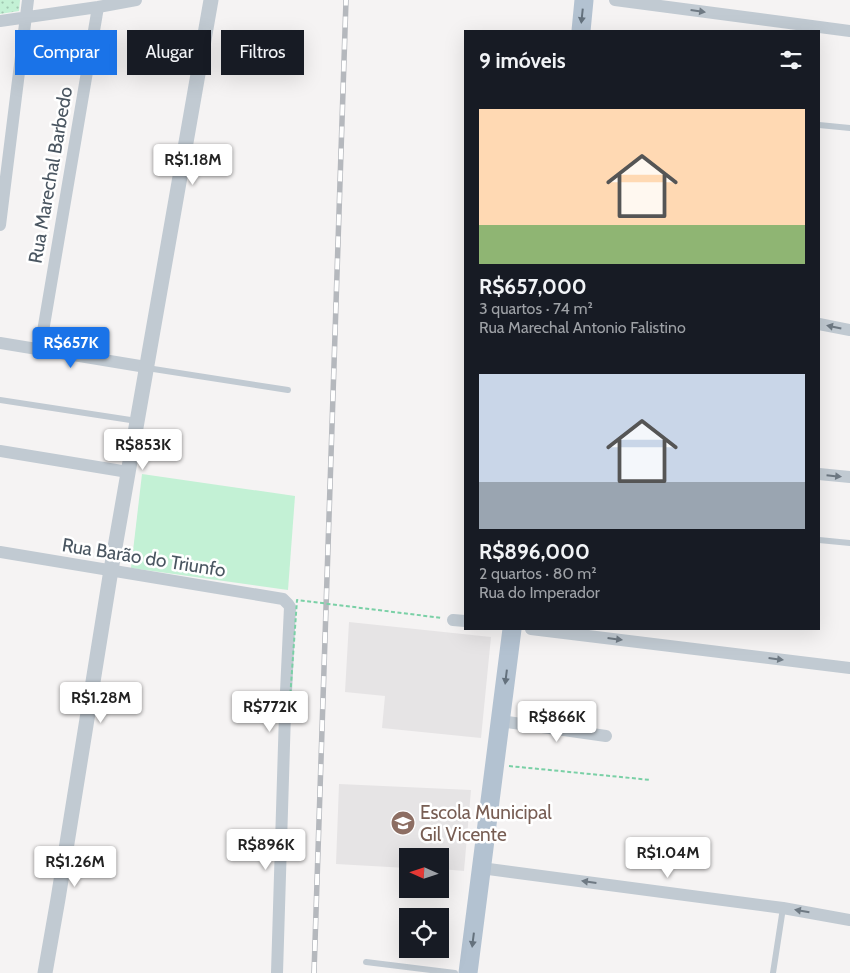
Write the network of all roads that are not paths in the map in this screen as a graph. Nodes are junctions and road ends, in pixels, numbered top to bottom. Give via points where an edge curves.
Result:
1 (28, 0) edge
2 (136, 0) edge
3 (211, 0) edge
4 (584, 0) edge
5 (615, 0) edge
6 (121, 1) edge
7 (98, 7) junction
8 (26, 18) junction
9 (0, 21) edge
10 (581, 30) edge
11 (850, 31) edge
12 (820, 125) edge
13 (850, 128) edge
14 (2, 192) edge
15 (0, 225) edge
16 (820, 324) edge
17 (850, 330) edge
18 (0, 343) edge
19 (40, 349) junction
20 (146, 368) junction
21 (288, 390) dead end
22 (0, 400) edge
23 (137, 421) junction
24 (0, 451) edge
25 (128, 472) junction
26 (820, 474) edge
27 (850, 477) edge
28 (820, 540) edge
29 (850, 543) edge
30 (0, 552) edge
31 (111, 570) junction
32 (512, 630) edge
33 (540, 630) edge
34 (850, 668) edge
35 (500, 721) junction
36 (606, 736) dead end
37 (481, 873) junction
38 (783, 908) junction
39 (850, 920) edge
40 (366, 962) dead end
41 (45, 973) edge
42 (277, 973) edge
43 (455, 973) edge
44 (468, 973) edge
45 (772, 973) edge

1 - 8 street
2 - 6 street
3 - 20 street
4 -> 10 main road
5 -> 11 street
6 - 7 street
7 - 8 street
7 - 19 street, Rua Marechal Barbedo
8 - 9 street
8 - 14 street
12 - 13 lane
14 - 15 street
17 -> 16 street
18 - 19 street
19 - 20 street
20 - 21 lane
20 - 23 street
22 - 23 lane
23 - 25 street
24 - 25 street
25 - 31 street
26 -> 27 street
28 - 29 lane
30 - 31 street, Rua Barão do Triunfo
31 - 41 street
31 - 42 street, Rua Barão do Triunfo via 283,599 290,608
32 -> 35 main road
33 -> 34 street
35 - 36 street
35 - 37 main road
38 -> 37 street
37 -> 44 main road
39 -> 38 street
38 - 45 lane
40 - 43 lane

